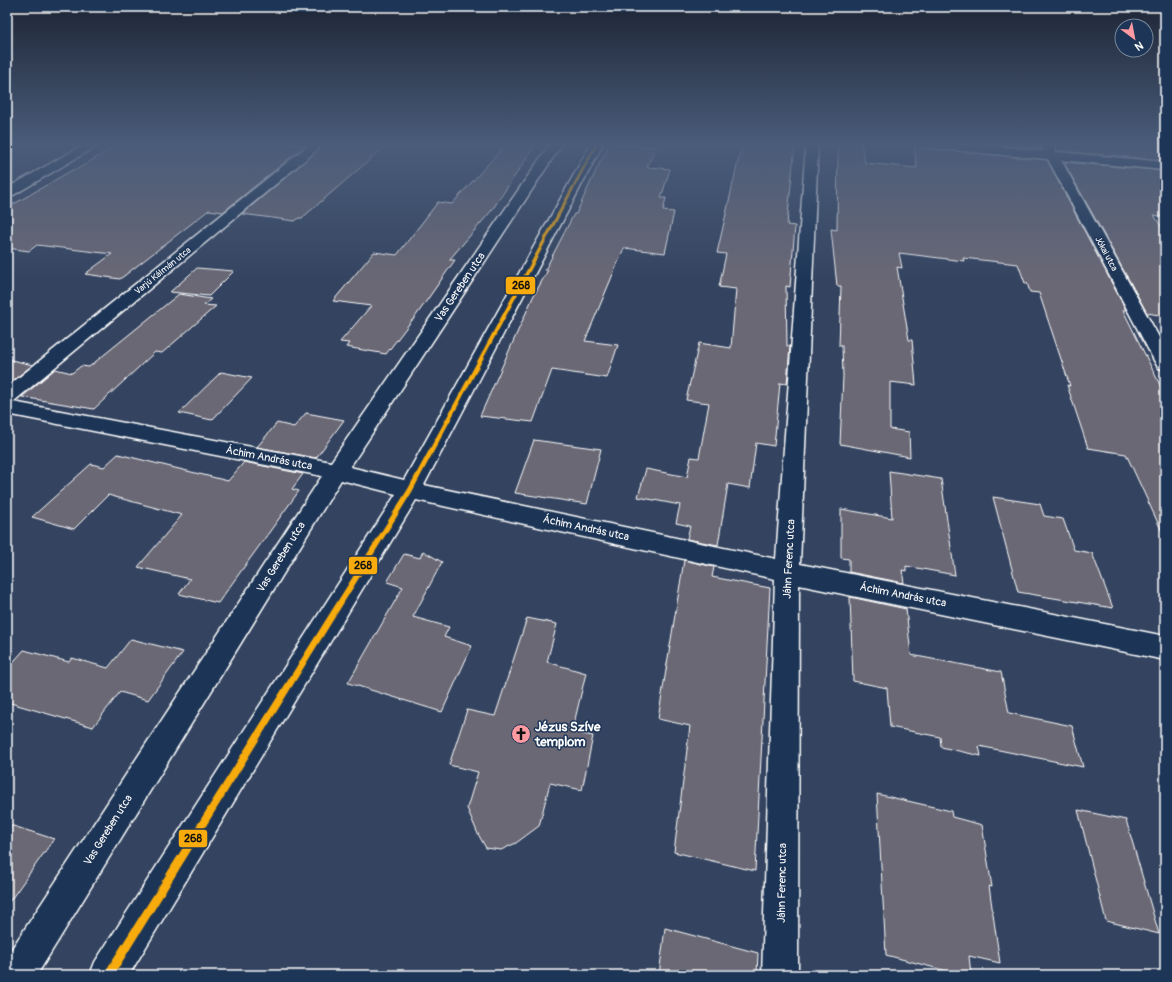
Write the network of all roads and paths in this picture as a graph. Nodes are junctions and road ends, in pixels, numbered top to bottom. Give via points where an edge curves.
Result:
1 (262, 190) edge
2 (525, 190) edge
3 (572, 190) edge
4 (809, 190) edge
5 (1071, 190) edge
6 (1165, 364) edge
7 (7, 397) edge
8 (7, 407) edge
9 (336, 471) junction
10 (410, 490) junction
11 (788, 572) junction
12 (1165, 648) edge
13 (16, 975) edge
14 (108, 975) edge
15 (780, 975) edge

1 - 7 street, Varjú Kálmán utca
2 - 9 street, Vas Gereben utca
3 - 10 street
4 - 11 street, Jáhn Ferenc utca
5 - 6 street, Jókai utca
8 - 9 street, Áchim András utca
9 - 10 street, Áchim András utca
9 - 13 street, Vas Gereben utca
10 - 11 street, Áchim András utca
10 - 14 street
11 - 12 street, Áchim András utca
11 - 15 street, Jáhn Ferenc utca

